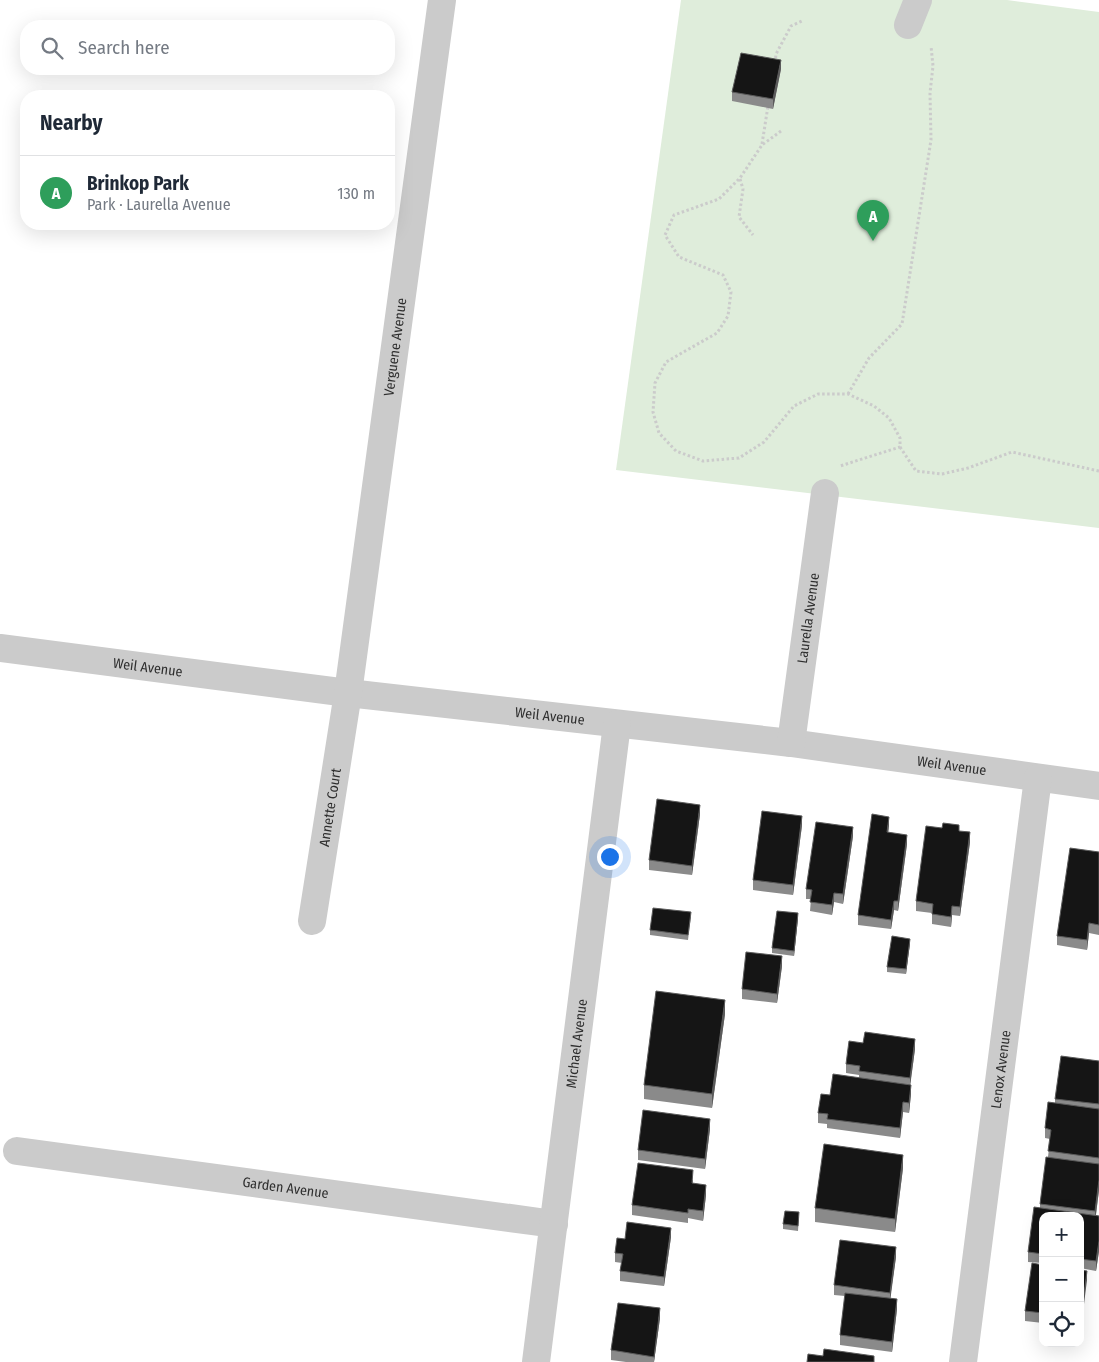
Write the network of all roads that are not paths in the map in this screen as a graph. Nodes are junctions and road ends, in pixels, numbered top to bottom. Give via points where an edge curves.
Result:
1 (442, 0) edge
2 (918, 0) edge
3 (908, 24) road end
4 (824, 493) road end
5 (0, 648) edge
6 (348, 693) junction
7 (617, 724) junction
8 (790, 743) junction
9 (1038, 778) junction
10 (1099, 786) edge
11 (312, 921) dead end
12 (17, 1151) dead end
13 (554, 1224) junction
14 (536, 1362) edge
15 (963, 1362) edge

1 - 6 street, Verguene Avenue
2 - 3 street
4 - 8 street, Laurella Avenue
5 - 6 street, Weil Avenue
6 - 7 street, Weil Avenue
6 - 11 street, Annette Court
7 - 8 street, Weil Avenue
7 - 13 street, Michael Avenue
8 - 9 street, Weil Avenue
9 - 10 street, Weil Avenue
9 - 15 street, Lenox Avenue
12 - 13 street, Garden Avenue
13 - 14 street, Michael Avenue

